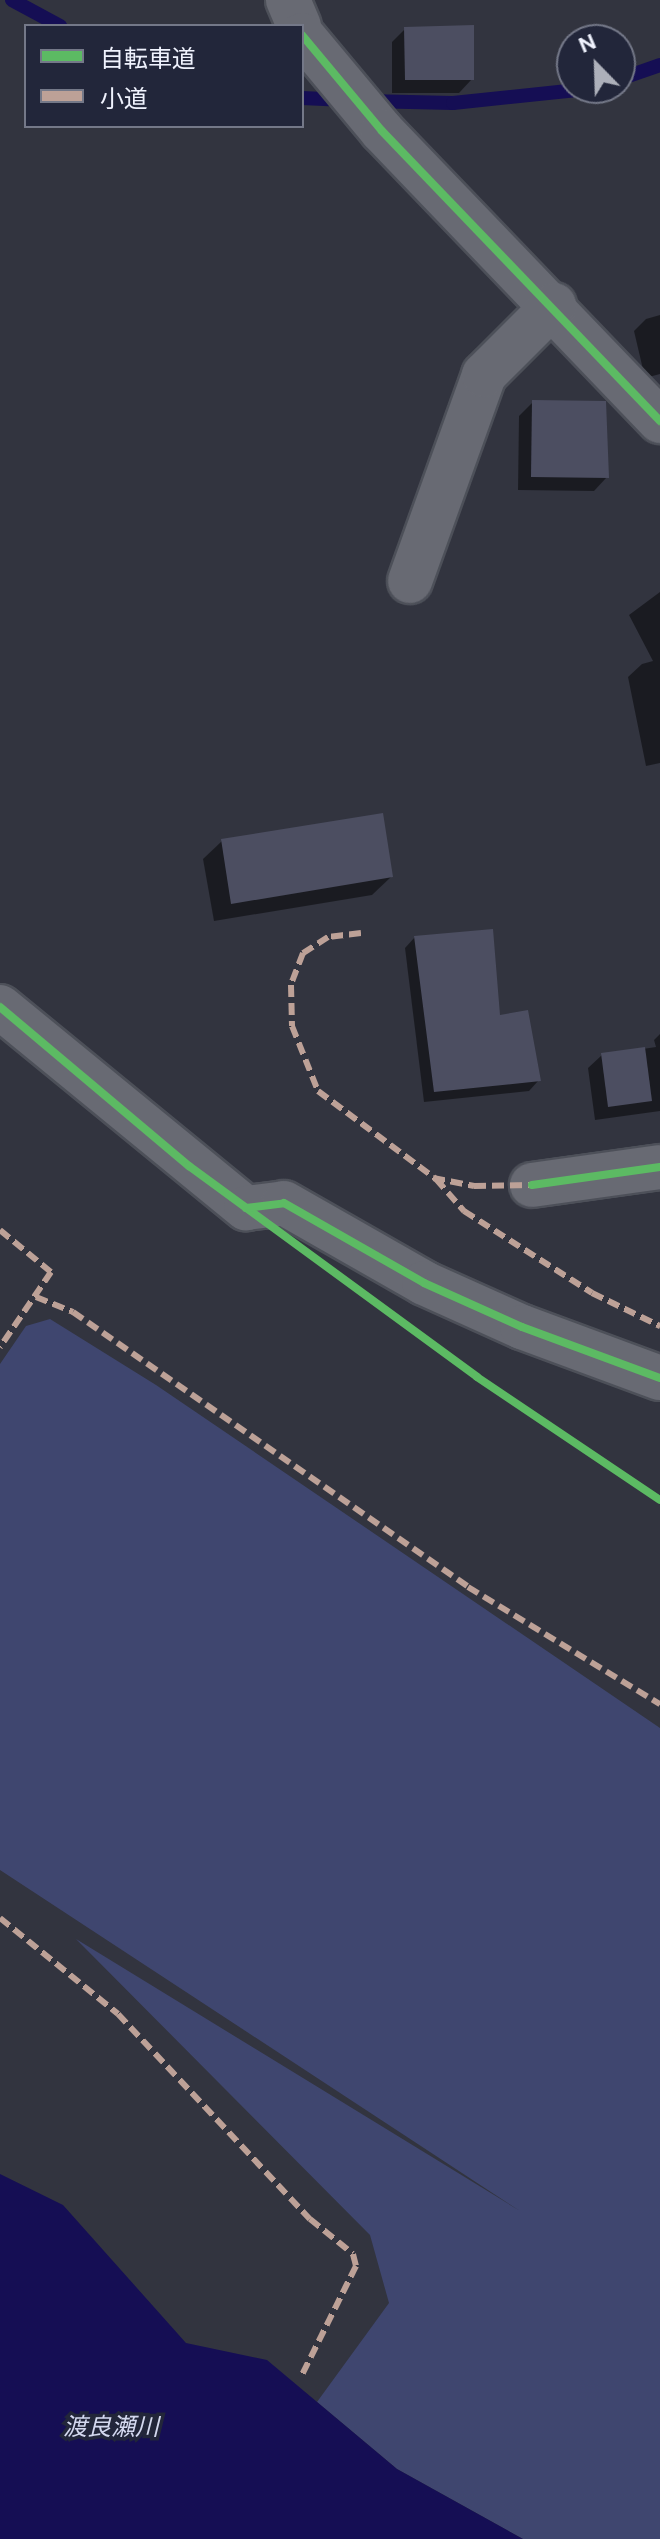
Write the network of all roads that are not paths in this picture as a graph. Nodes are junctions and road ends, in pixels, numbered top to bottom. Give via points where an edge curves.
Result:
1 (288, 0) edge
2 (298, 24) edge
3 (304, 37) edge
4 (554, 305) junction
5 (660, 421) edge
6 (410, 581) dead end
7 (0, 1007) edge
8 (660, 1167) edge
9 (532, 1185) dead end
10 (660, 1378) edge

1 - 2 street
3 - 4 street via 382,131
4 - 5 street
4 - 6 street via 484,375
7 - 10 street via 246,1208 284,1203 424,1283 522,1327
8 - 9 street

